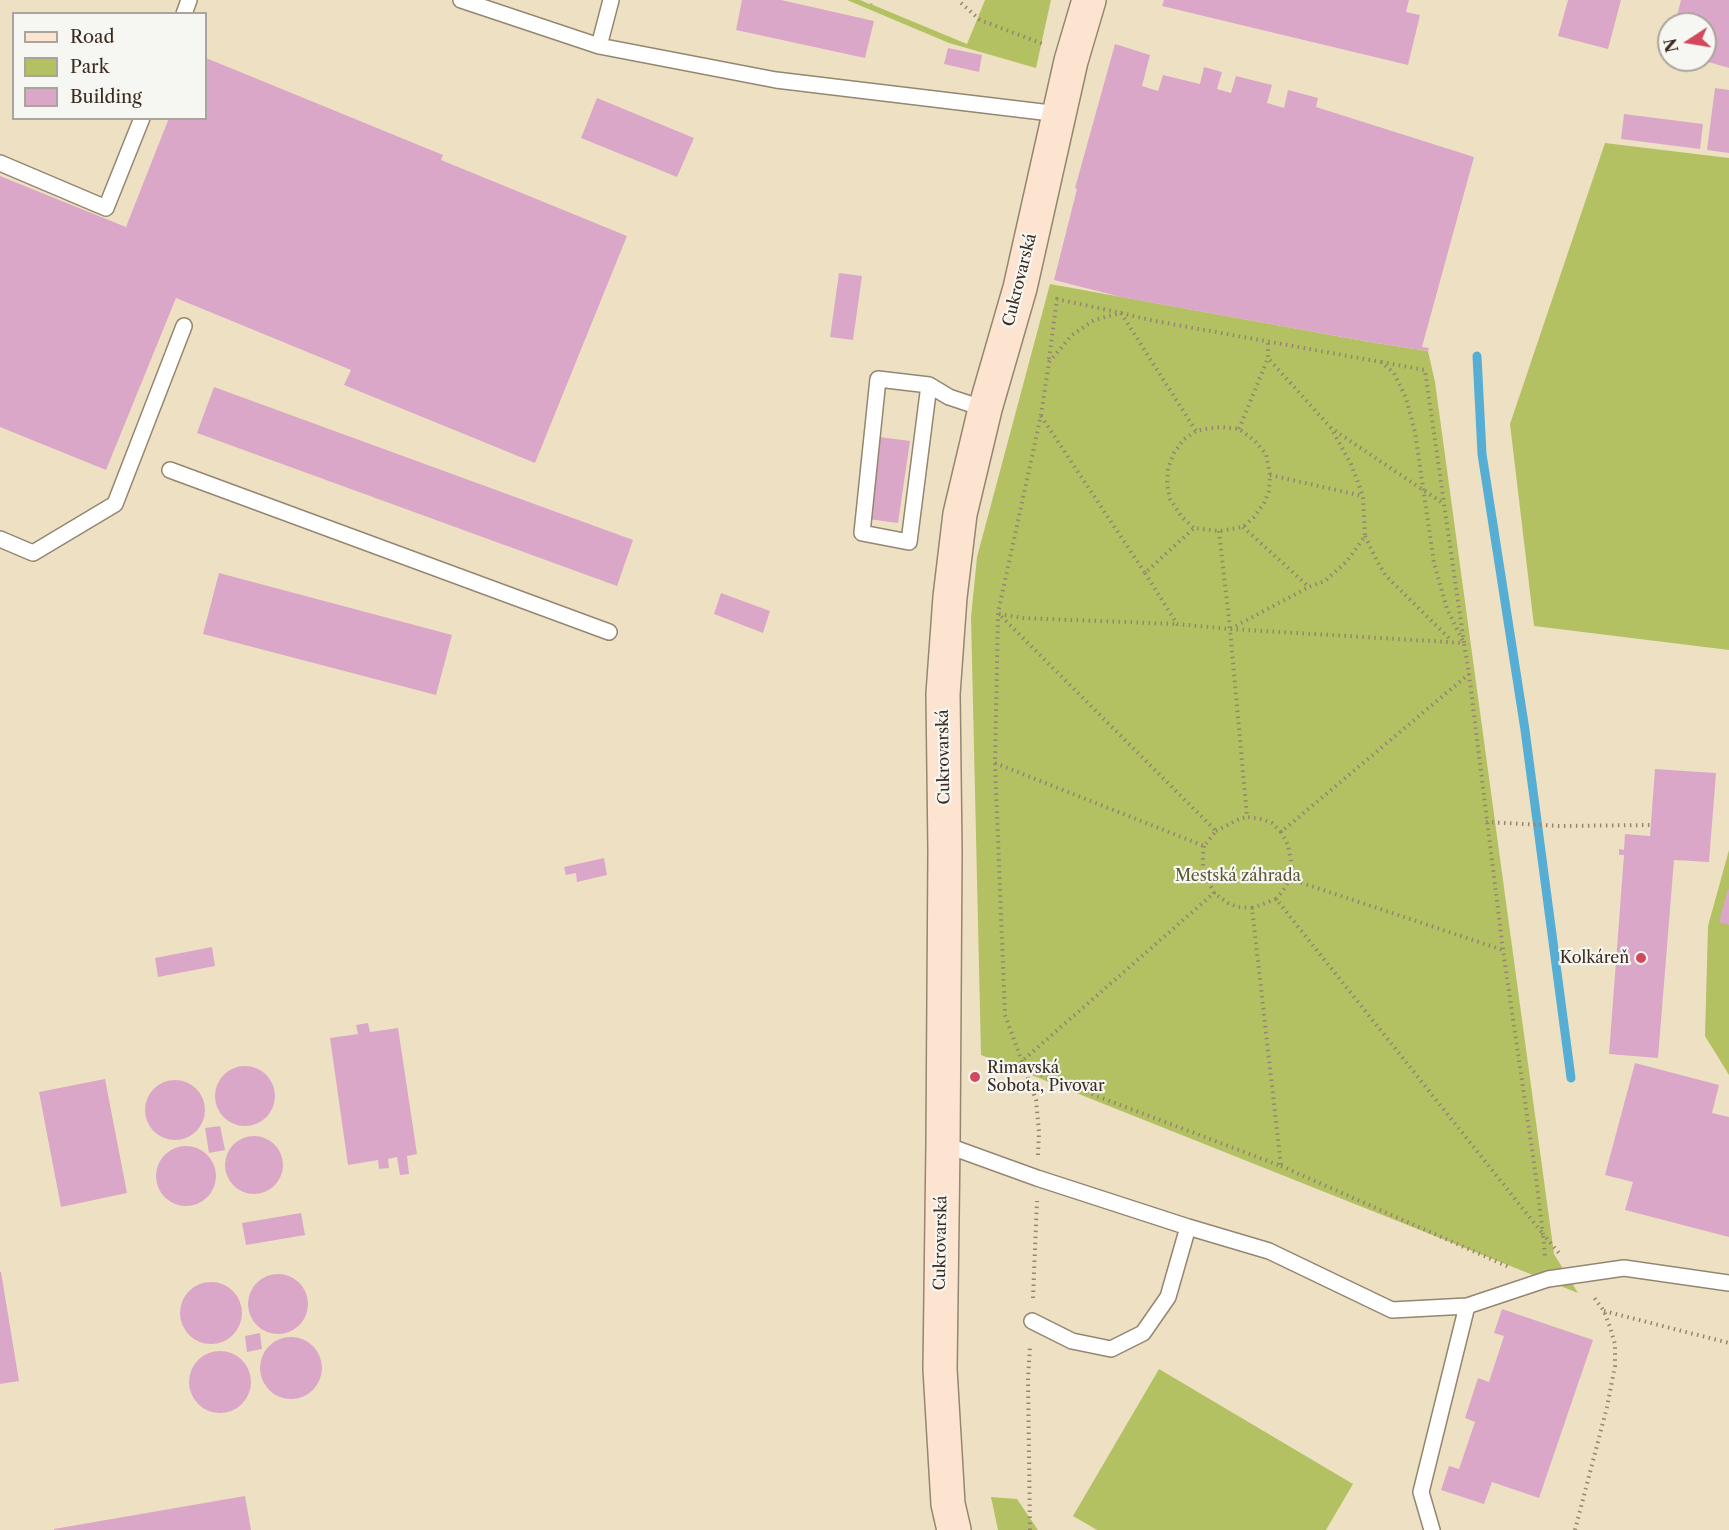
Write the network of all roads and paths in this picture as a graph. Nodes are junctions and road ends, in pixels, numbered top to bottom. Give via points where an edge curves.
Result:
1 (461, 0) edge
2 (611, 0) edge
3 (1089, 0) edge
4 (961, 3) dead end
5 (599, 46) junction
6 (1050, 47) dead end
7 (1059, 114) junction
8 (141, 120) edge
9 (0, 164) edge
10 (1121, 314) junction
11 (184, 326) dead end
12 (1268, 342) junction
13 (1268, 358) junction
14 (1049, 362) junction
15 (1381, 362) junction
16 (929, 385) junction
17 (985, 409) junction
18 (1041, 415) junction
19 (1330, 428) junction
20 (1239, 429) junction
21 (1196, 431) junction
22 (170, 470) dead end
23 (1270, 475) junction
24 (1424, 490) junction
25 (1363, 496) junction
26 (1444, 504) junction
27 (1243, 527) junction
28 (1194, 528) junction
29 (1219, 531) junction
30 (1365, 536) junction
31 (0, 538) edge
32 (1145, 573) junction
33 (1308, 587) junction
34 (998, 613) junction
35 (1177, 624) junction
36 (1230, 629) junction
37 (609, 632) dead end
38 (1453, 642) junction
39 (1464, 642) junction
40 (1469, 674) junction
41 (995, 763) junction
42 (1247, 817) junction
43 (1486, 822) junction
44 (1650, 825) dead end
45 (1216, 831) junction
46 (1281, 832) junction
47 (1204, 846) junction
48 (1290, 879) junction
49 (1214, 893) junction
50 (1276, 899) junction
51 (1252, 908) junction
52 (1503, 950) junction
53 (1022, 1062) junction
54 (943, 1144) junction
55 (1281, 1166) junction
56 (1037, 1178) junction
57 (1188, 1227) junction
58 (1543, 1234) junction
59 (1578, 1275) junction
60 (1548, 1279) junction
61 (1729, 1283) edge
62 (1467, 1306) junction
63 (1604, 1311) junction
64 (1032, 1321) junction
65 (1729, 1343) edge
66 (954, 1530) edge
67 (1030, 1530) edge
68 (1432, 1530) edge
69 (1575, 1530) edge

1 - 5 lane
2 - 5 lane
3 - 7 main road, Cukrovarská
4 - 6 path via 980,20
5 - 7 lane via 776,80
7 - 17 main road, Cukrovarská via 1020,288
8 - 9 lane via 106,208
10 - 12 path
10 - 14 path via 1094,320 1072,334
10 - 14 path via 1058,299
10 - 21 path
11 - 31 lane via 116,504 33,553
12 - 13 path
12 - 15 path
13 - 19 path
13 - 20 path
14 - 18 path
15 - 24 path via 1394,373 1406,398
15 - 26 path via 1425,369
16 - 16 lane via 878,379 862,533 909,542
16 - 17 lane
17 - 54 main road, Cukrovarská via 960,514 943,694
18 - 32 path
18 - 34 path
19 - 24 path
19 - 25 path via 1351,464
20 - 21 path
20 - 23 path via 1266,454
21 - 28 path via 1174,453 1167,484 1176,509
22 - 37 lane
23 - 25 path
23 - 27 path via 1264,503
24 - 26 path
24 - 39 path via 1434,563 1447,609
25 - 30 path
26 - 39 path
27 - 29 path
27 - 33 path
28 - 29 path
28 - 32 path
29 - 36 path
30 - 33 path via 1347,561 1325,581
30 - 38 path via 1386,576
32 - 35 path
33 - 36 path
34 - 35 path via 1022,618
34 - 41 path
34 - 45 path
35 - 36 path
36 - 38 path
36 - 42 path
38 - 39 path
39 - 40 path
40 - 43 path
40 - 46 path
41 - 47 path
41 - 53 path via 1005,1015
42 - 45 path
42 - 46 path via 1272,823
43 - 44 path
43 - 52 path
45 - 47 path
46 - 48 path via 1288,845
47 - 49 path via 1203,866
48 - 50 path
48 - 52 path
49 - 51 path via 1238,907
49 - 53 path
50 - 51 path
50 - 58 path
51 - 55 path
52 - 58 path
53 - 55 path via 1036,1073
53 - 56 path via 1036,1100
54 - 56 lane
54 - 66 main road, Cukrovarská via 939,1369 948,1504
55 - 60 path via 1512,1268
56 - 57 lane
56 - 64 path
57 - 62 lane via 1269,1251 1392,1310
57 - 64 lane via 1168,1297 1143,1333 1111,1349 1072,1341
58 - 59 path
58 - 60 path
59 - 60 lane
59 - 61 lane via 1624,1269
59 - 63 path
60 - 62 lane
62 - 68 lane via 1421,1492
63 - 65 path
63 - 69 path via 1615,1344 1615,1366
64 - 67 path via 1028,1379

